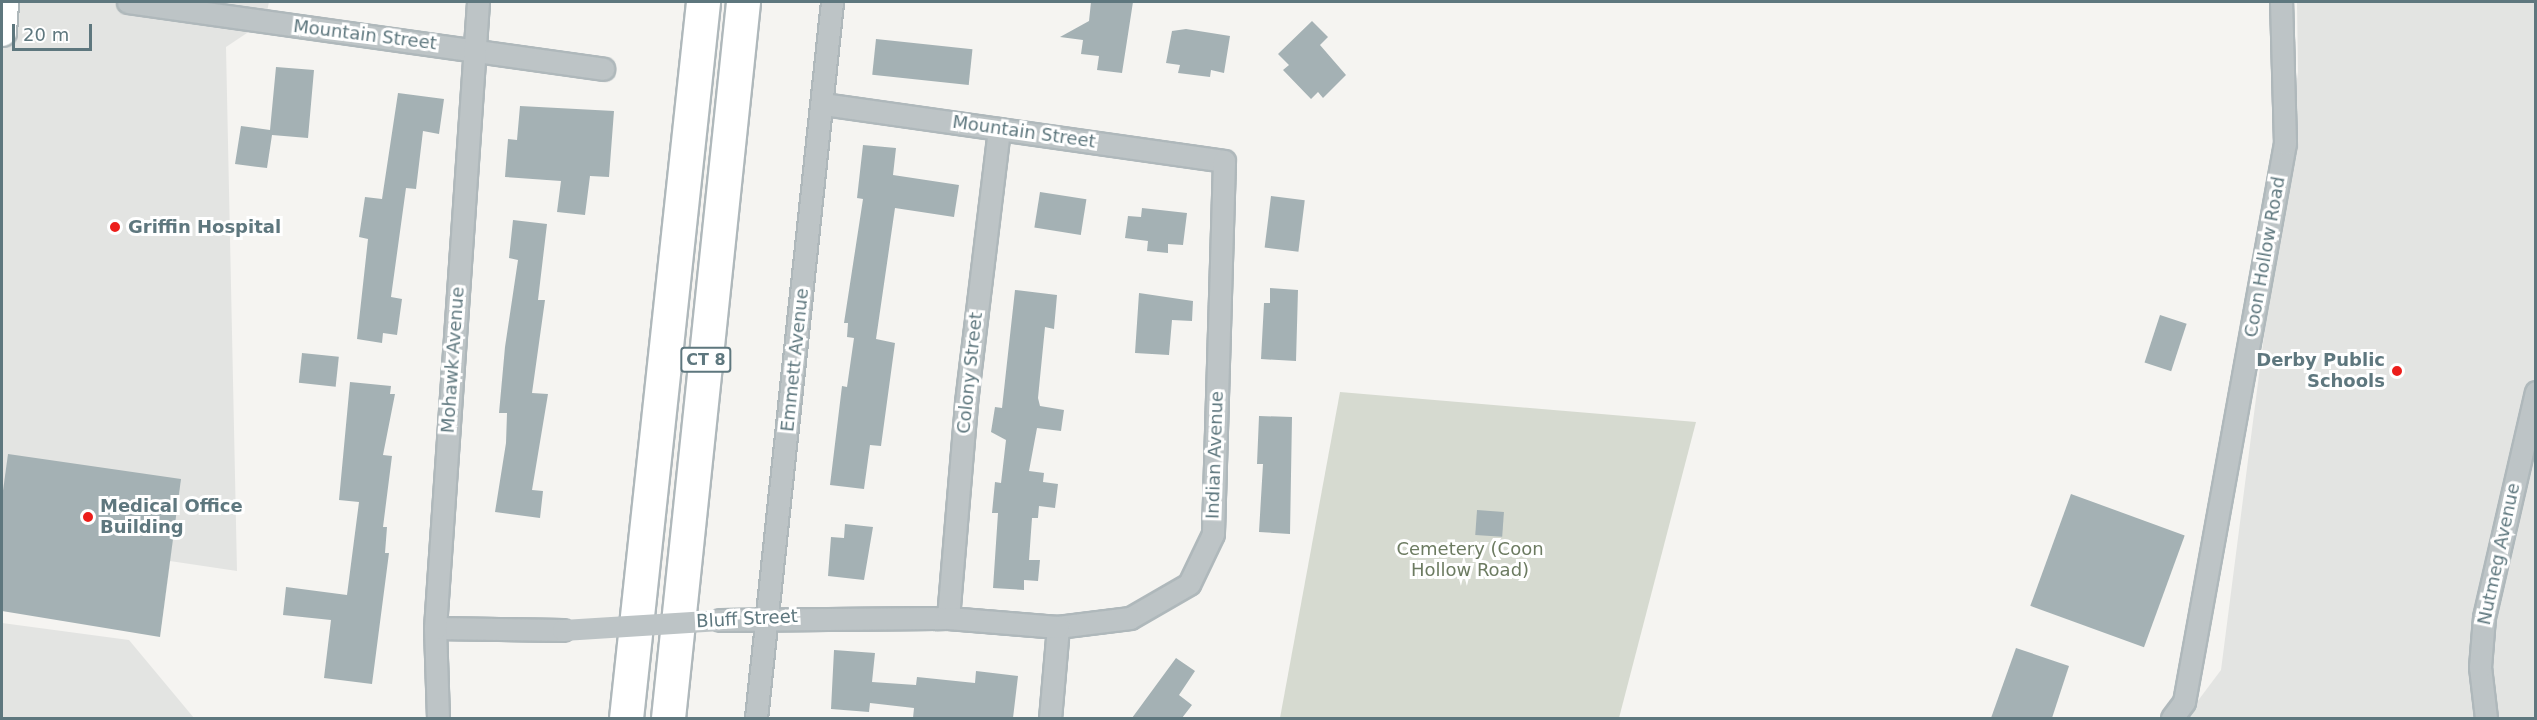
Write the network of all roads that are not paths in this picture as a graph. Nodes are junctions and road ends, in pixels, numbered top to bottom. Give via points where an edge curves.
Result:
1 (4, 2) edge
2 (128, 2) edge
3 (478, 2) edge
4 (703, 2) edge
5 (743, 2) edge
6 (832, 2) edge
7 (2281, 2) edge
8 (2, 32) edge
9 (473, 49) junction
10 (603, 69) dead end
11 (824, 104) junction
12 (999, 129) junction
13 (1224, 161) joint
14 (2535, 392) edge
15 (647, 517) junction
16 (766, 616) junction
17 (948, 618) junction
18 (1058, 627) junction
19 (435, 628) junction
20 (438, 718) edge
21 (604, 718) edge
22 (626, 718) edge
23 (668, 718) edge
24 (756, 718) edge
25 (1050, 718) edge
26 (2172, 718) edge
27 (2486, 718) edge

1 - 8 main road
2 - 9 street, Mountain Street
3 - 9 street, Mohawk Avenue
4 - 15 highway, CT 8
5 - 23 highway, CT 8
6 - 11 street, Emmett Avenue
7 - 26 street, Coon Hollow Road via 2285,143 2184,702
9 - 10 street, Mountain Street
9 - 19 street, Mohawk Avenue
11 - 12 street, Mountain Street
11 - 16 street, Emmett Avenue
12 - 13 street, Mountain Street
12 - 17 street, Colony Street via 966,402
13 - 18 street, Indian Avenue via 1213,534 1189,584 1130,618
14 - 27 street, Nutmeg Avenue via 2484,617 2481,667
15 - 21 highway
15 - 22 highway, CT 8
16 - 17 street, Bluff Street
16 - 19 street, Bluff Street, bridge via 563,630
16 - 24 street, Emmett Avenue
17 - 18 street, Bluff Street
18 - 25 street
19 - 20 street, Mohawk Avenue

